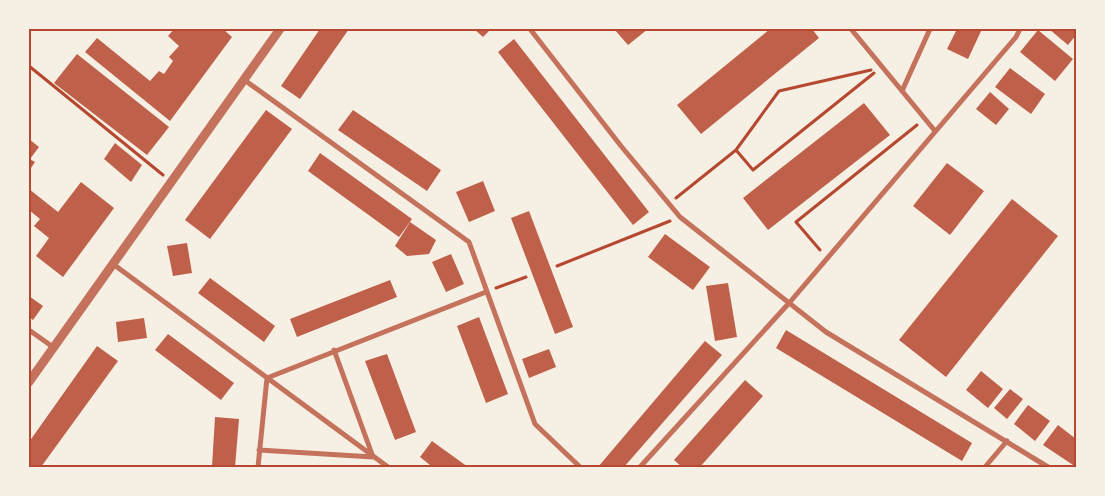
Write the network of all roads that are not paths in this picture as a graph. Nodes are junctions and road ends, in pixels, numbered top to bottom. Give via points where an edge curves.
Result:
1 (280, 29) edge
2 (530, 29) edge
3 (851, 29) edge
4 (930, 29) edge
5 (1020, 29) edge
6 (243, 79) junction
7 (902, 92) junction
8 (935, 131) junction
9 (113, 264) junction
10 (486, 292) junction
11 (790, 302) junction
12 (29, 330) edge
13 (53, 347) junction
14 (334, 350) junction
15 (267, 378) junction
16 (29, 382) edge
17 (1007, 441) junction
18 (259, 450) junction
19 (373, 457) junction
20 (258, 467) edge
21 (388, 467) edge
22 (580, 467) edge
23 (640, 467) edge
24 (985, 467) edge
25 (1048, 467) edge

1 - 6 street
2 - 11 street via 680,217
3 - 7 street
4 - 7 street
5 - 8 street
6 - 9 street
6 - 10 street via 469,242
7 - 8 street
8 - 11 street
9 - 13 street
9 - 15 street
10 - 14 street
10 - 22 street via 535,424
11 - 17 street via 826,332
11 - 23 street
12 - 13 street
13 - 16 street
14 - 15 street
14 - 19 street
15 - 18 street
15 - 19 street
17 - 24 street
17 - 25 street
18 - 19 street
18 - 20 street
19 - 21 street

